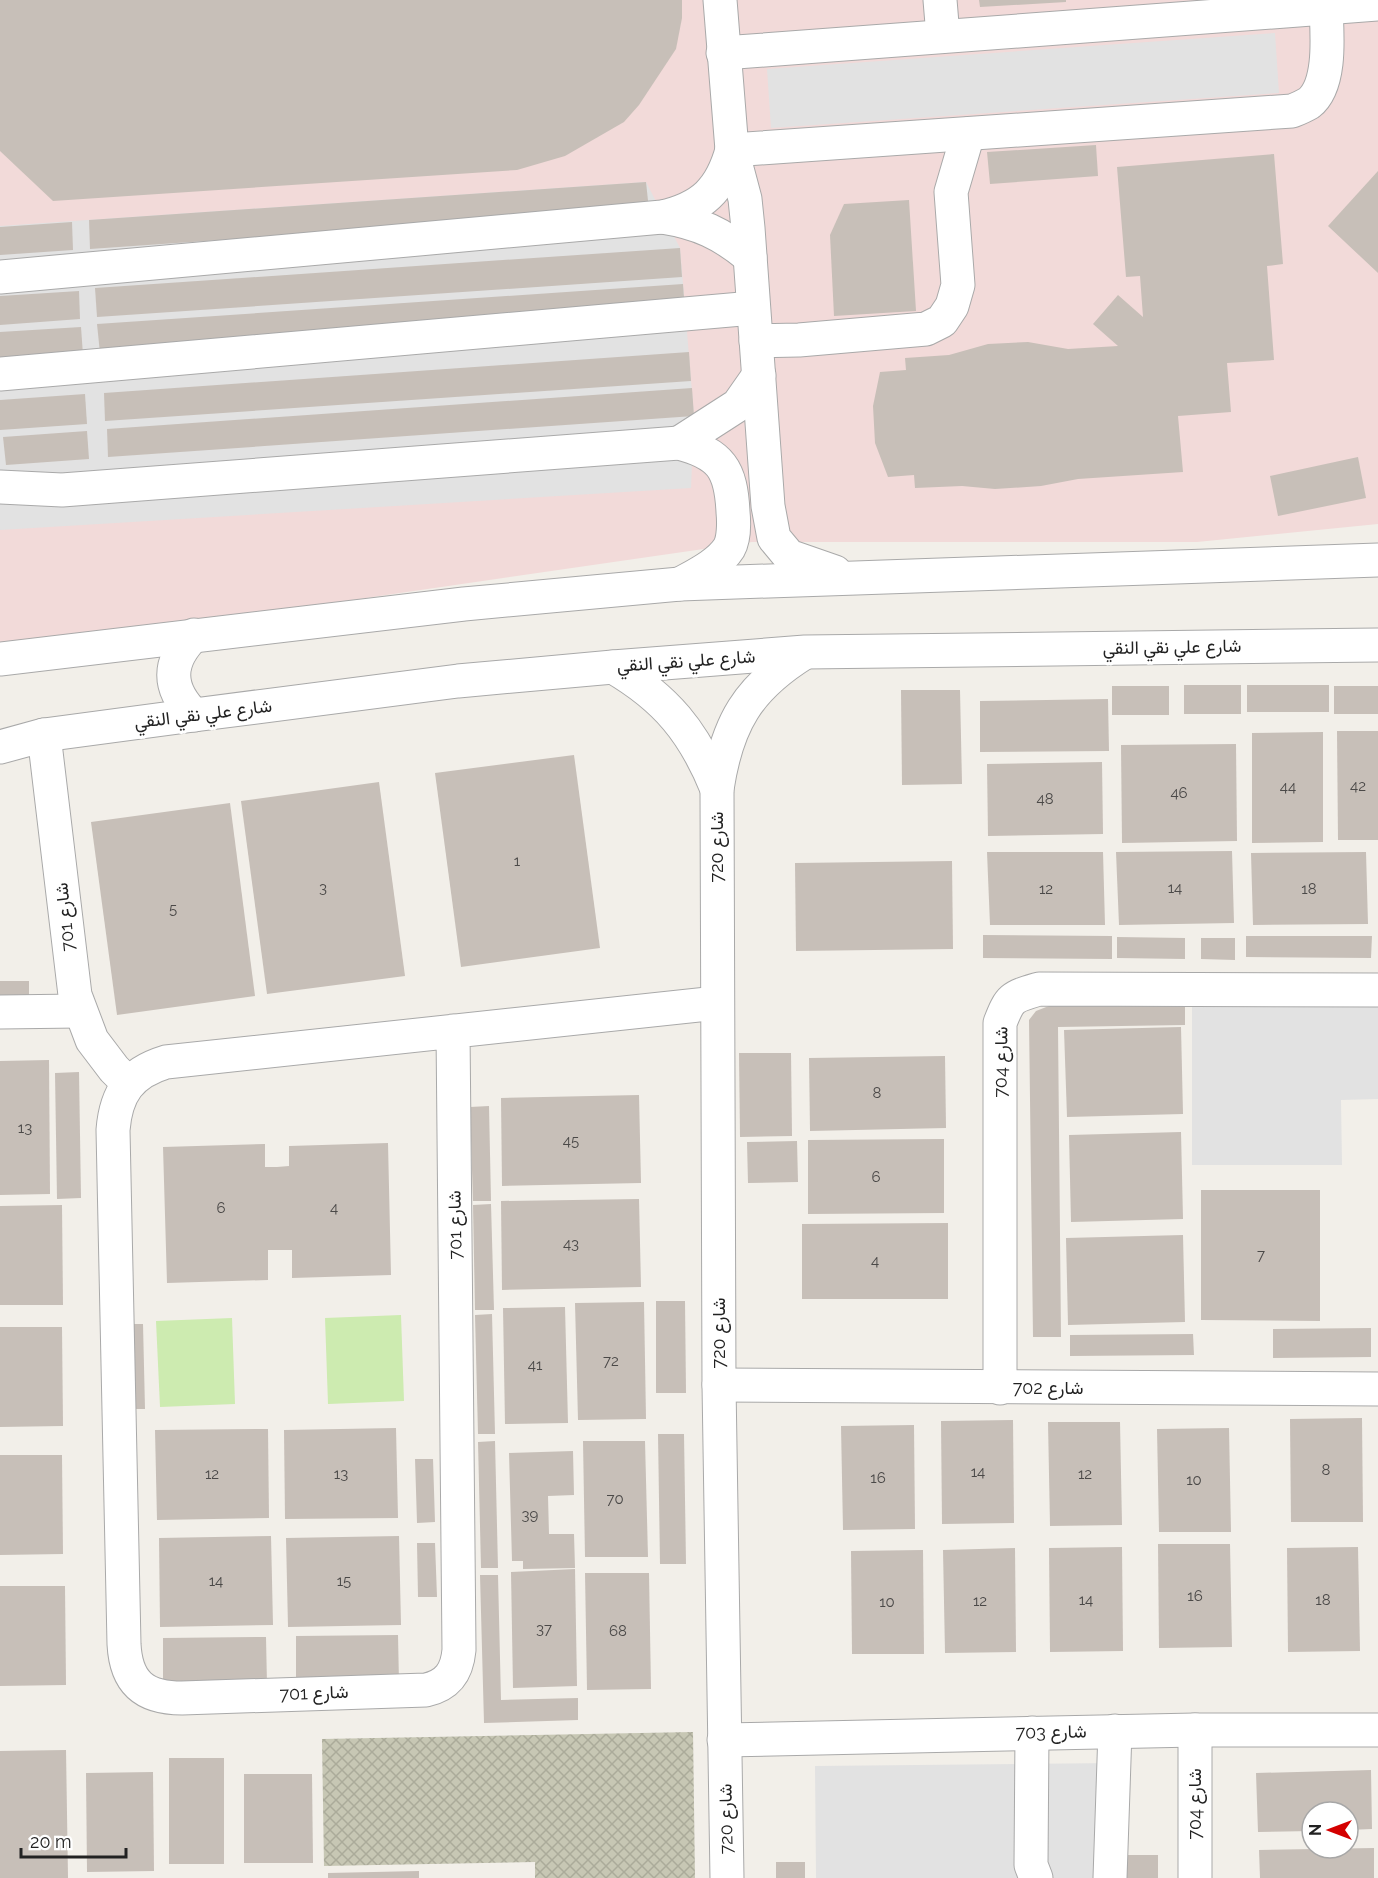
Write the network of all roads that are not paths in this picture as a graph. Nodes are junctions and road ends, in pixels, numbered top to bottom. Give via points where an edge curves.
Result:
1 (720, 0) edge
2 (940, 0) edge
3 (1372, 3) edge
4 (1268, 6) edge
5 (1326, 8) junction
6 (943, 36) junction
7 (723, 53) junction
8 (968, 134) junction
9 (732, 150) junction
10 (662, 217) junction
11 (750, 257) junction
12 (0, 278) edge
13 (753, 308) junction
14 (756, 341) junction
15 (0, 374) edge
16 (759, 375) junction
17 (679, 443) junction
18 (0, 487) edge
19 (1378, 560) edge
20 (854, 578) junction
21 (680, 584) junction
22 (194, 635) junction
23 (1378, 645) edge
24 (805, 652) junction
25 (0, 658) edge
26 (613, 666) junction
27 (194, 715) junction
28 (44, 735) junction
29 (0, 747) edge
30 (717, 789) junction
31 (1378, 990) edge
32 (717, 1003) junction
33 (79, 1011) junction
34 (0, 1012) edge
35 (453, 1031) junction
36 (128, 1083) junction
37 (719, 1385) junction
38 (1000, 1388) junction
39 (1378, 1389) edge
40 (1195, 1730) junction
41 (1378, 1730) edge
42 (1114, 1731) junction
43 (1032, 1733) junction
44 (724, 1740) junction
45 (727, 1878) edge
46 (1036, 1878) edge
47 (1110, 1878) edge
48 (1195, 1878) edge

1 - 7 street
2 - 6 street
3 - 5 street
4 - 5 street
4 - 6 street
5 - 8 street via 1328,51 1323,80 1311,102 1292,111
6 - 7 street
7 - 9 street
8 - 9 street
8 - 14 street via 951,192 958,285 952,306 942,321 926,329
9 - 10 street via 719,183 708,196 679,213
9 - 11 street via 744,200
10 - 11 street via 709,229
10 - 12 street
11 - 13 street
13 - 14 street
13 - 15 street
14 - 16 street
16 - 17 street via 738,405
16 - 20 street via 768,506 774,538 789,556
17 - 18 street via 62,490
17 - 21 street via 701,449 722,465 732,486 734,523 729,548 713,564
19 - 20 street
20 - 21 street
21 - 22 street
22 - 25 street
22 - 27 street via 178,654 174,666 180,699
23 - 24 street, شارع علي نقي النقي
24 - 26 street, شارع علي نقي النقي
24 - 30 street, شارع 720 via 760,686 743,709 729,734
26 - 27 street, شارع علي نقي النقي via 458,681
26 - 30 street, شارع 720 via 658,697 677,717 698,747
27 - 28 street, شارع علي نقي النقي
28 - 29 street, شارع علي نقي النقي
28 - 33 street, شارع 701
30 - 32 street, شارع 720
31 - 38 street, شارع 704 via 1039,989 1018,995 1007,1004 1000,1023
32 - 35 street
32 - 37 street, شارع 720
33 - 34 street
33 - 36 street, شارع 701 via 92,1040
35 - 36 street via 166,1062
35 - 36 street, شارع 701 via 459,1650 458,1662 447,1681 426,1690 167,1698 139,1686 130,1674 124,1644 113,1130 114,1114
37 - 38 street, شارع 702
37 - 44 street, شارع 720
38 - 39 street, شارع 702
40 - 41 street, شارع 703
40 - 42 street, شارع 703
40 - 48 street, شارع 704
42 - 43 street, شارع 703
42 - 47 street
43 - 44 street, شارع 703
43 - 46 street via 1031,1865
44 - 45 street, شارع 720

